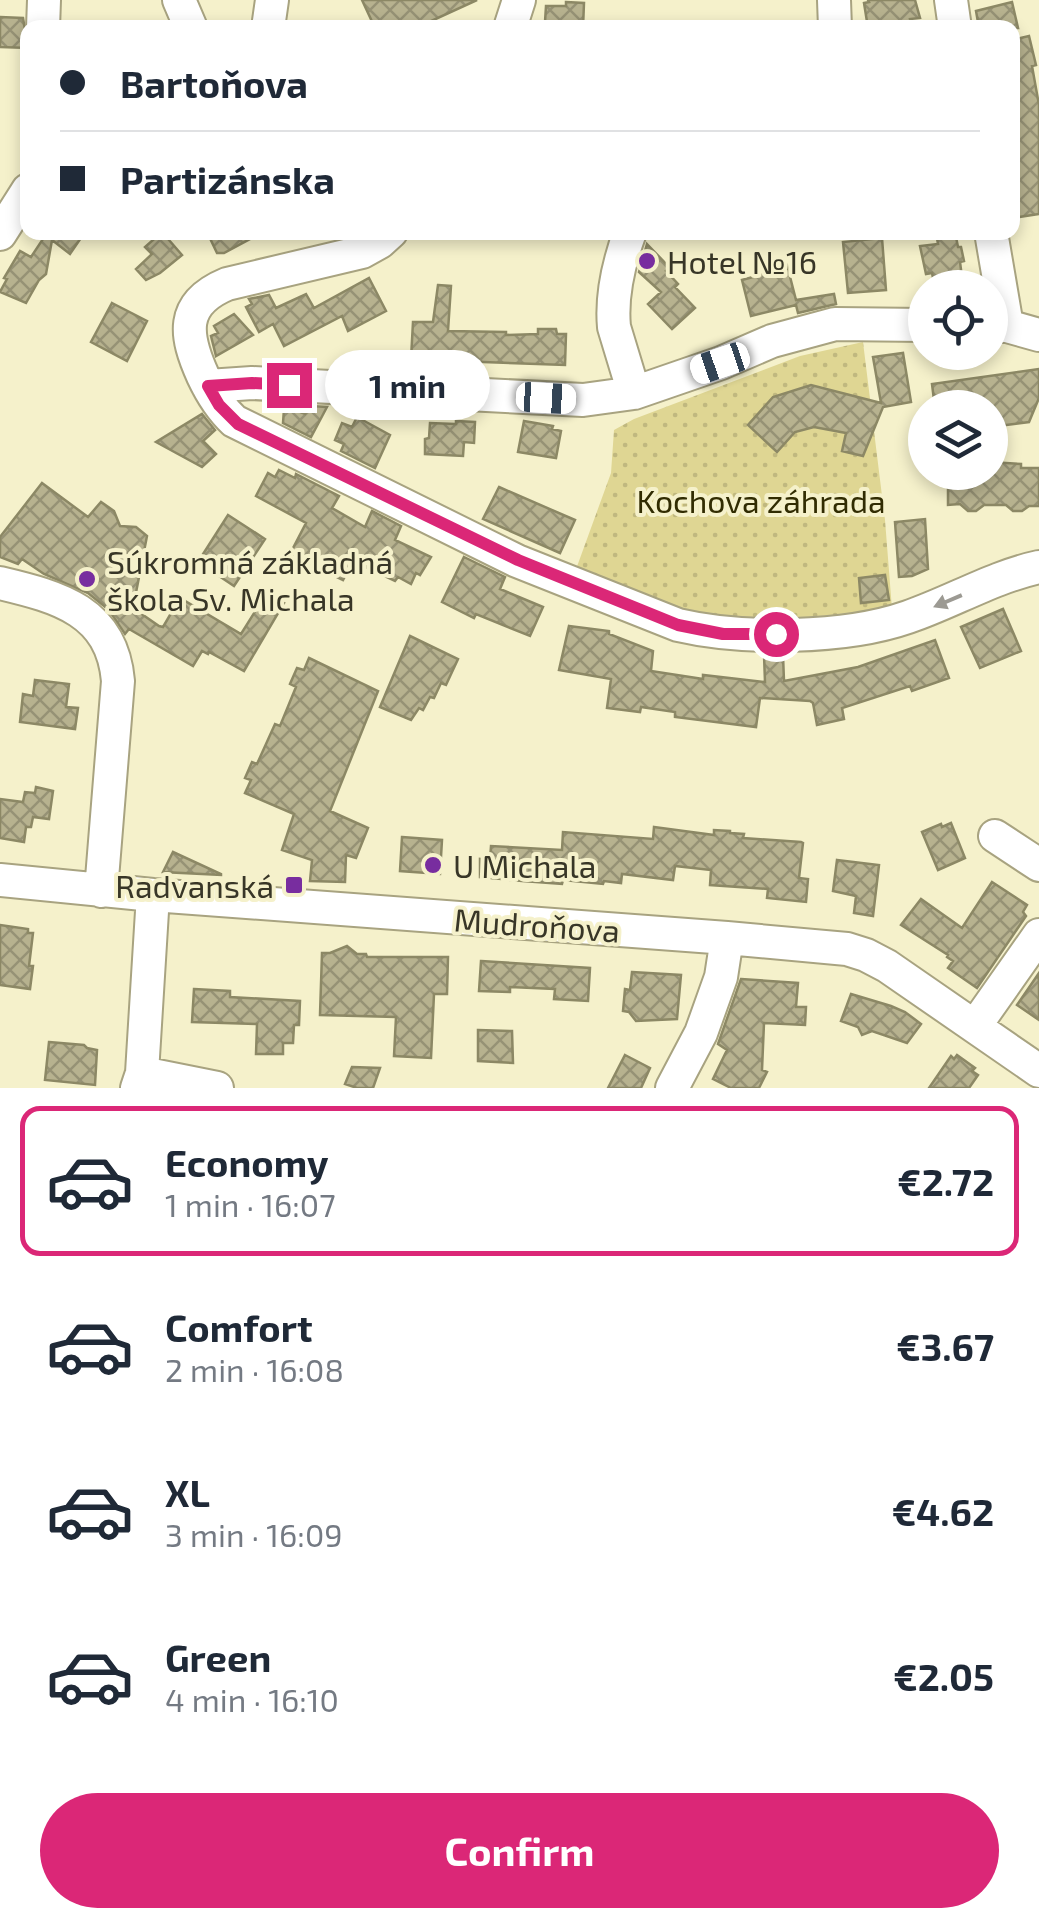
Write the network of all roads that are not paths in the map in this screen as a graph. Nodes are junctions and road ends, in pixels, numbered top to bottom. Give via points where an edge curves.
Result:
1 (20, 203) edge
2 (0, 234) edge
3 (382, 240) edge
4 (628, 240) edge
5 (992, 240) edge
6 (994, 270) edge
7 (908, 325) edge
8 (1008, 328) edge
9 (1039, 335) edge
10 (208, 386) junction
11 (634, 392) junction
12 (1039, 567) edge
13 (0, 584) edge
14 (0, 600) edge
15 (117, 707) junction
16 (994, 836) dead end
17 (1039, 864) edge
18 (0, 880) edge
19 (101, 890) junction
20 (153, 895) junction
21 (1039, 935) edge
22 (726, 938) junction
23 (975, 1026) junction
24 (1039, 1070) edge
25 (139, 1081) edge
26 (216, 1088) edge
27 (672, 1088) edge

1 - 2 street
3 - 10 street via 362,252 227,284 204,298 192,316 190,342
4 - 11 street via 613,317
5 - 6 street
7 - 11 street via 835,324
8 - 9 street
10 - 11 street via 583,400
12 -> 10 street via 867,627 758,634 694,629 518,560 281,446 234,422
13 - 15 street via 54,598 96,624 116,664
14 - 15 street via 54,616 85,637
15 - 19 street
16 - 17 street
18 - 19 street, Mudroňova
19 - 20 street, Mudroňova
20 - 22 street, Mudroňova
20 - 25 street
21 - 23 street
22 - 23 street, Mudroňova via 866,954
22 - 27 street via 714,996
23 - 24 street, Mudroňova
25 - 26 street

